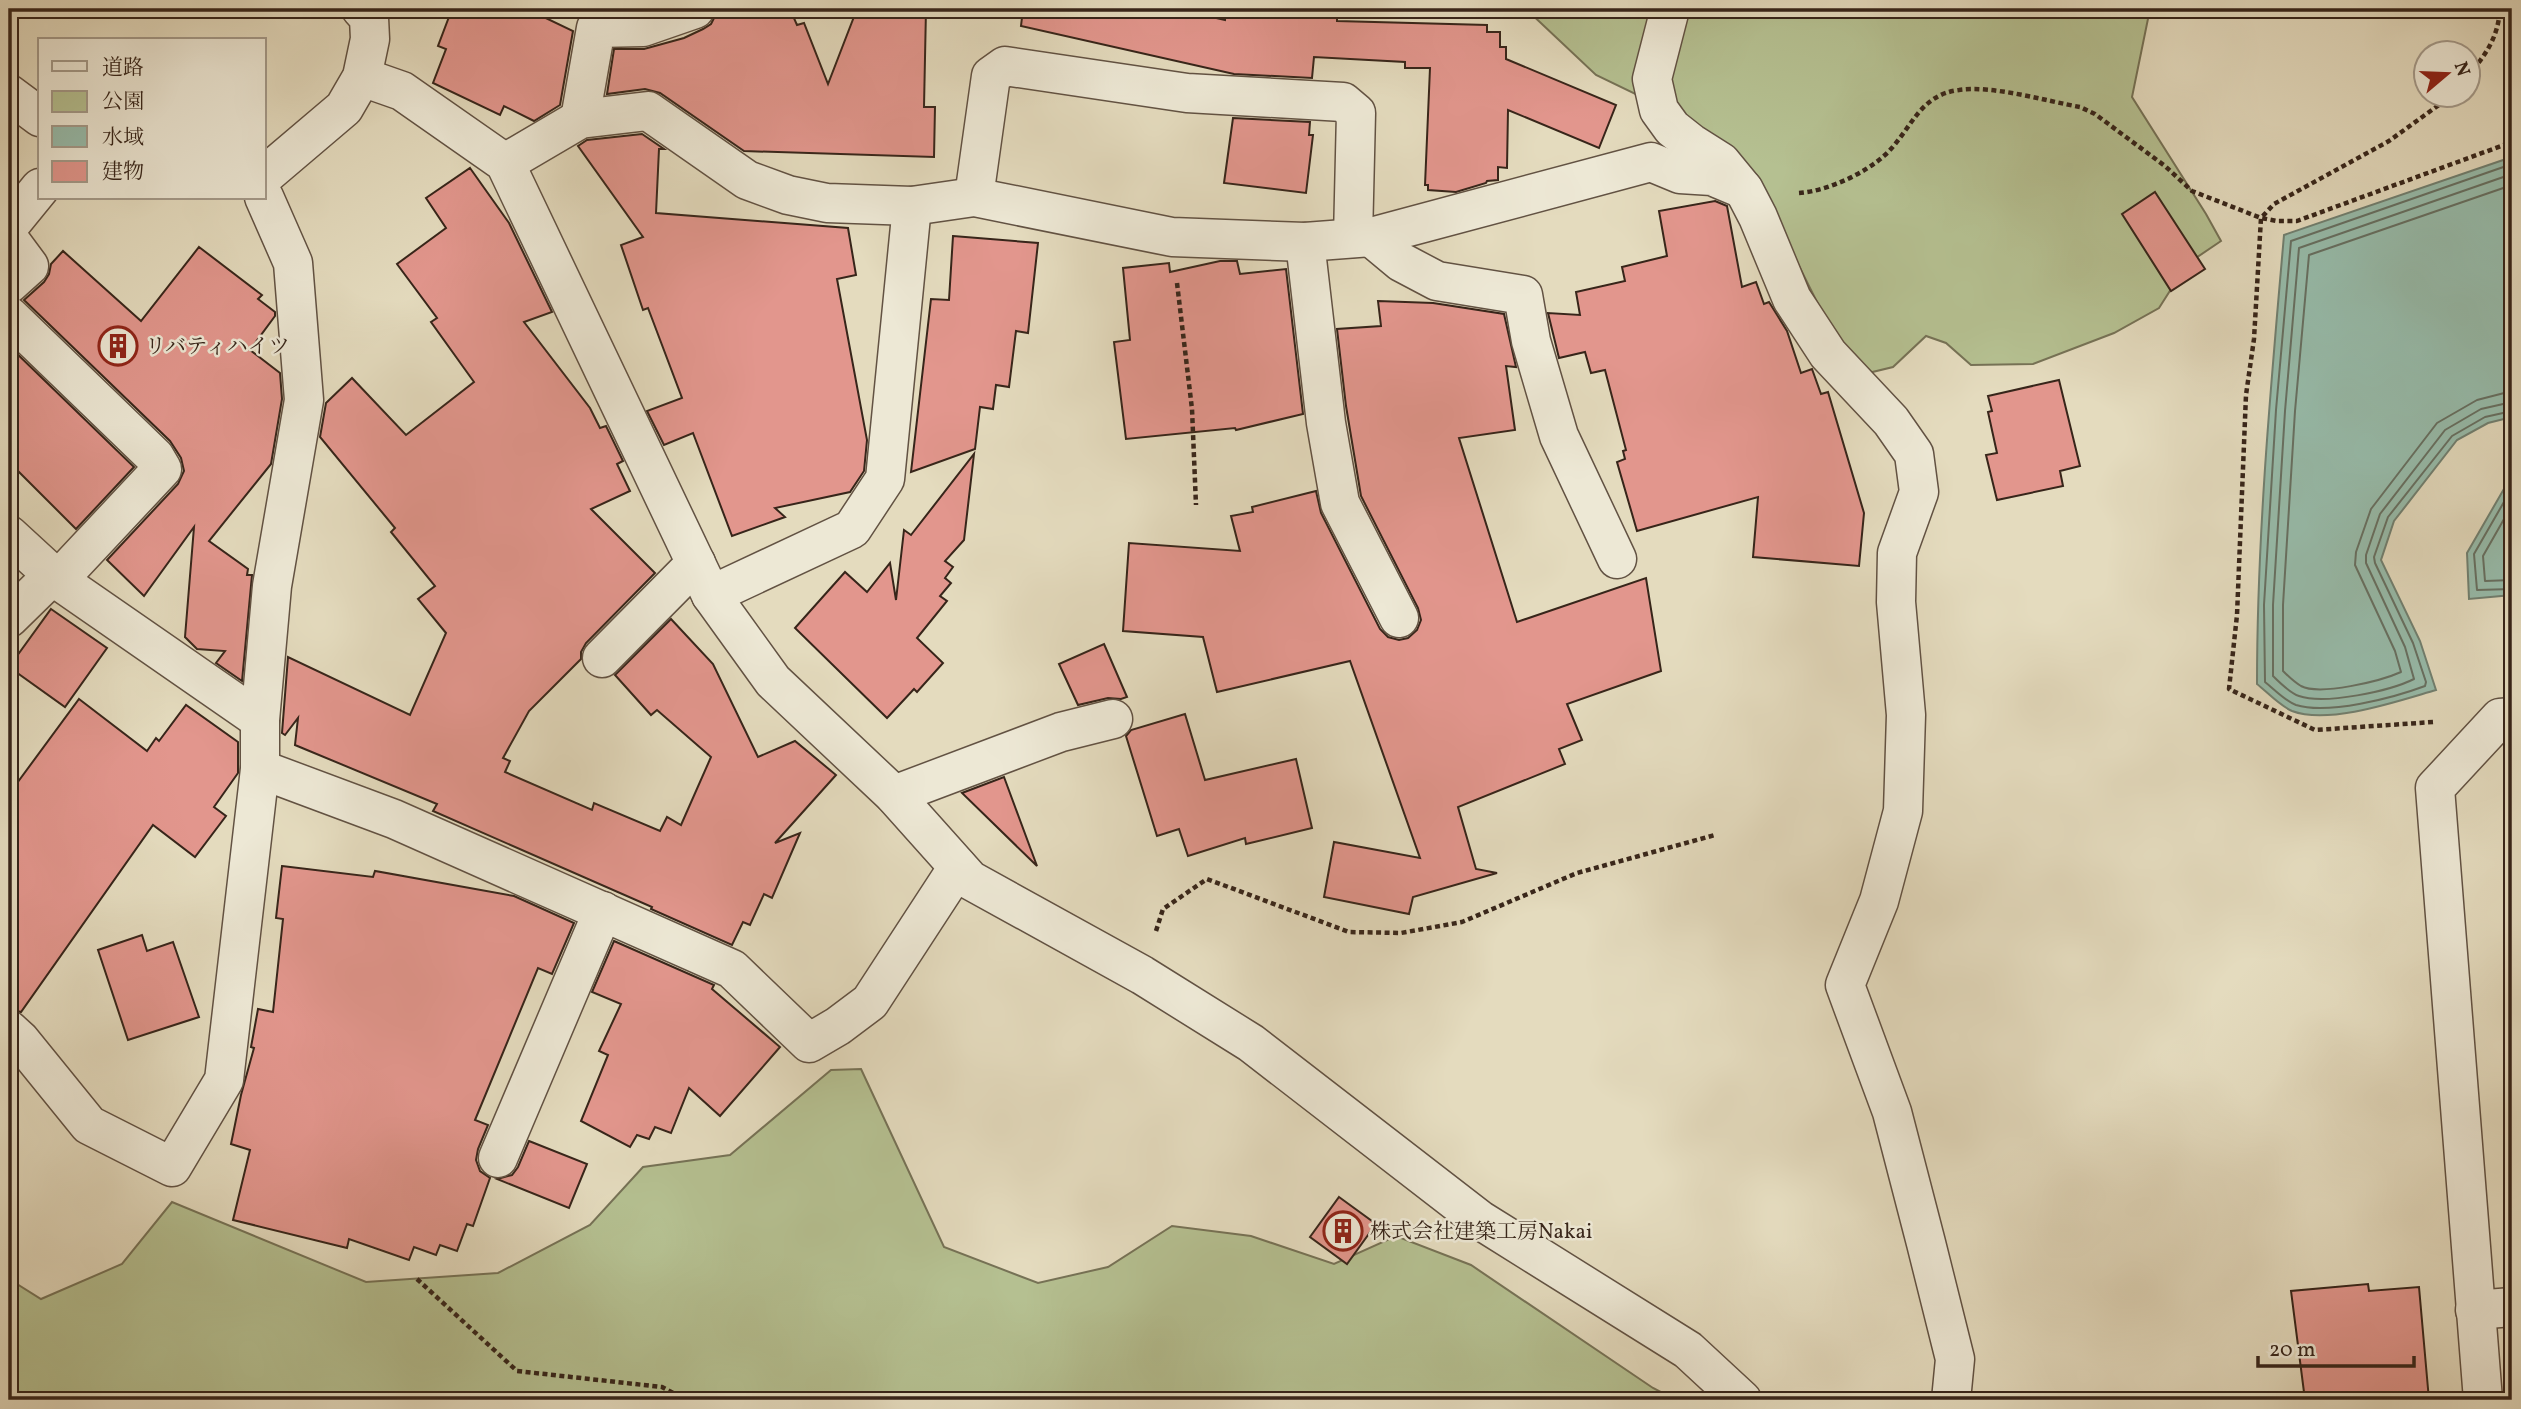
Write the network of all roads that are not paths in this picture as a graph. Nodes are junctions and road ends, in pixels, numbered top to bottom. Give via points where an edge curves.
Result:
1 (361, 9) edge
2 (695, 9) edge
3 (1670, 9) edge
4 (362, 77) junction
5 (9, 94) edge
6 (38, 116) edge
7 (580, 119) junction
8 (505, 163) junction
9 (266, 174) edge
10 (38, 190) edge
11 (1744, 190) junction
12 (974, 197) junction
13 (265, 200) edge
14 (912, 206) junction
15 (9, 226) edge
16 (1362, 238) junction
17 (9, 239) edge
18 (1305, 242) junction
19 (9, 284) edge
20 (9, 316) edge
21 (9, 535) edge
22 (1617, 559) dead end
23 (55, 577) junction
24 (704, 579) junction
25 (9, 618) edge
26 (1399, 618) dead end
27 (602, 658) dead end
28 (2506, 717) edge
29 (1113, 719) dead end
30 (260, 720) junction
31 (260, 769) junction
32 (894, 795) junction
33 (958, 867) junction
34 (603, 911) junction
35 (9, 1030) edge
36 (498, 1158) dead end
37 (2494, 1308) edge
38 (1742, 1400) edge
39 (1951, 1400) edge
40 (2483, 1400) edge

1 - 4 street via 369,18 370,39
2 - 7 street via 643,27 596,28
3 - 11 street via 1652,79 1658,110 1691,144 1721,162
4 - 8 street via 402,91
4 - 9 street via 344,108
5 - 6 street
7 - 8 street
7 - 14 street via 648,111 747,180 788,195 827,203
8 - 24 street
10 - 15 street
11 - 16 street via 1712,176 1680,174 1651,162
11 - 39 street via 1792,299 1828,354 1891,421 1914,454 1919,492 1897,553 1896,602 1906,715 1903,811 1879,901 1845,985 1892,1112 1926,1243 1955,1359
12 - 14 street
12 - 16 street via 991,76 1005,66 1188,93 1343,102 1356,113
12 - 18 street via 1172,237
13 - 30 street via 293,263 304,400 272,586
14 - 24 street via 885,479 852,528
16 - 18 street
16 - 22 street via 1437,281 1523,295 1531,341 1559,436
17 - 19 street via 29,266
18 - 26 street via 1340,503
20 - 23 street via 155,457 162,469
21 - 23 street
23 - 25 street
23 - 30 street
24 - 27 street
24 - 32 street via 773,681
28 - 37 street via 2435,788
29 - 32 street via 1061,732
30 - 31 street
31 - 34 street via 394,819
31 - 35 street via 224,1080 172,1167 89,1125
32 - 33 street
33 - 34 street via 870,1002 809,1043 732,970
33 - 38 street via 970,880 1142,975 1251,1044 1480,1220 1688,1350
34 - 36 street
37 - 40 street

